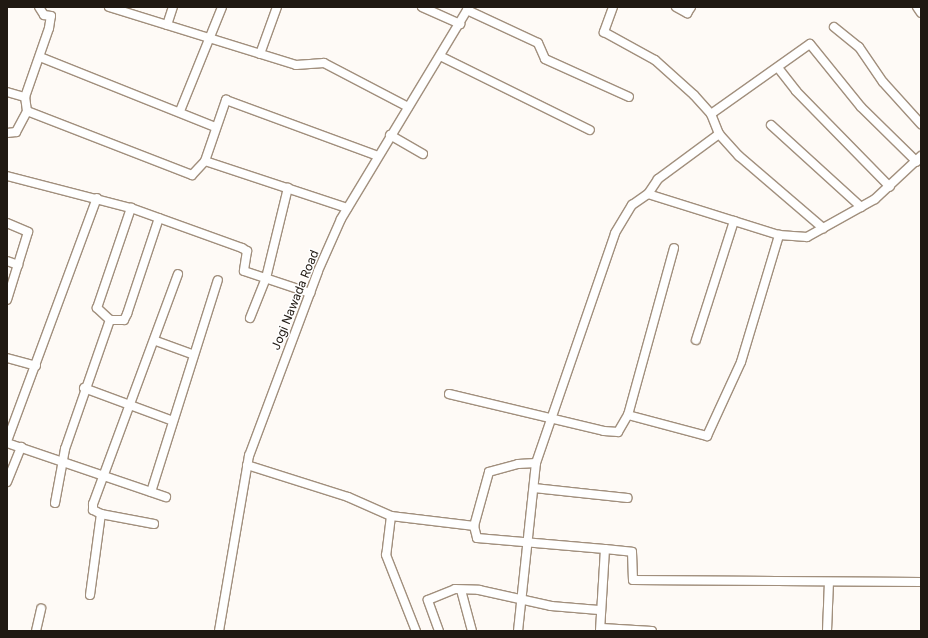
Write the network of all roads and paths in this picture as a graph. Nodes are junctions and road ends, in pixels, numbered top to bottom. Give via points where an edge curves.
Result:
1 (39, 7) edge
2 (109, 7) edge
3 (174, 7) edge
4 (222, 7) edge
5 (277, 7) edge
6 (422, 7) edge
7 (613, 7) edge
8 (676, 7) edge
9 (691, 7) edge
10 (917, 7) edge
11 (468, 9) edge
12 (921, 13) edge
13 (460, 24) junction
14 (167, 25) junction
15 (834, 27) dead end
16 (209, 38) junction
17 (260, 54) junction
18 (440, 56) junction
19 (40, 58) junction
20 (779, 69) junction
21 (7, 92) edge
22 (25, 97) junction
23 (629, 97) dead end
24 (408, 107) junction
25 (27, 111) junction
26 (180, 111) junction
27 (711, 114) junction
28 (921, 124) edge
29 (770, 125) dead end
30 (215, 127) junction
31 (590, 130) dead end
32 (7, 133) edge
33 (719, 134) junction
34 (390, 135) junction
35 (423, 154) dead end
36 (378, 156) junction
37 (919, 159) edge
38 (205, 160) junction
39 (7, 176) edge
40 (890, 187) junction
41 (288, 188) junction
42 (648, 194) junction
43 (97, 198) junction
44 (860, 207) junction
45 (131, 208) junction
46 (347, 208) junction
47 (159, 218) junction
48 (734, 221) junction
49 (7, 223) edge
50 (823, 228) junction
51 (778, 235) junction
52 (674, 248) dead end
53 (7, 261) edge
54 (18, 265) junction
55 (178, 274) dead end
56 (266, 278) junction
57 (218, 280) dead end
58 (310, 293) junction
59 (7, 300) edge
60 (250, 318) dead end
61 (110, 320) junction
62 (696, 340) dead end
63 (156, 341) junction
64 (192, 354) junction
65 (7, 358) edge
66 (36, 366) junction
67 (84, 388) junction
68 (449, 394) dead end
69 (131, 406) junction
70 (628, 415) junction
71 (551, 416) junction
72 (173, 420) junction
73 (7, 442) edge
74 (20, 447) junction
75 (63, 462) junction
76 (536, 463) junction
77 (247, 465) junction
78 (105, 476) junction
79 (7, 482) edge
80 (534, 488) junction
81 (151, 492) junction
82 (166, 497) dead end
83 (627, 498) dead end
84 (55, 502) dead end
85 (101, 514) junction
86 (391, 516) junction
87 (154, 524) dead end
88 (474, 526) junction
89 (527, 543) junction
90 (605, 549) junction
91 (829, 582) junction
92 (921, 582) edge
93 (461, 590) junction
94 (90, 595) dead end
95 (521, 600) junction
96 (41, 608) dead end
97 (599, 610) junction
98 (601, 630) edge
99 (36, 631) edge
100 (219, 631) edge
101 (416, 631) edge
102 (439, 631) edge
103 (472, 631) edge
104 (518, 631) edge
105 (652, 631) edge
106 (827, 631) edge

1 - 19 street via 44,15 51,16
2 - 14 street
3 - 14 street
4 - 16 street
5 - 17 street
6 - 13 street
7 - 27 street via 604,32 655,60
8 - 9 street via 687,13
10 - 12 street
11 - 13 street, Jogi Nawada Road
11 - 23 street via 538,43 545,60
13 - 18 street, Jogi Nawada Road
14 - 16 street
15 - 28 street via 859,47 883,82
16 - 17 street
16 - 26 street
17 - 24 street via 296,65 324,63
18 - 24 street, Jogi Nawada Road
18 - 31 street
19 - 22 street
19 - 26 street
20 - 27 street
20 - 37 street via 810,44 861,106
20 - 40 street via 796,91
21 - 22 street
22 - 25 street
24 - 34 street, Jogi Nawada Road
25 - 32 street via 16,132
25 - 38 street via 192,175
26 - 30 street
27 - 33 street
29 - 44 street
30 - 36 street via 226,100
30 - 38 street
33 - 42 street via 658,179
33 - 50 street via 739,156
34 - 35 street
34 - 36 street, Jogi Nawada Road
36 - 46 street, Jogi Nawada Road
37 - 40 street
38 - 41 street
39 - 43 street
40 - 44 street
41 - 46 street
41 - 56 street
42 - 48 street
42 - 71 street via 632,205 615,233
43 - 45 street
43 - 66 street
44 - 50 street
45 - 47 street
45 - 61 street via 97,308
46 - 58 street, Jogi Nawada Road
47 - 56 street via 242,248 247,251 244,271
47 - 61 street via 127,314 124,320
48 - 51 street
48 - 62 street
49 - 54 street via 28,232
50 - 51 street via 807,237
51 - 70 street via 741,362 707,436
52 - 70 street
53 - 54 street
54 - 59 street
55 - 63 street
56 - 58 street
56 - 60 street
57 - 64 street
58 - 77 street, Jogi Nawada Road
61 - 67 street
63 - 64 street
63 - 69 street
64 - 72 street
65 - 66 street
66 - 73 street
67 - 69 street
67 - 75 street
68 - 71 street
69 - 72 street
69 - 78 street
70 - 71 street via 615,433
71 - 76 street
72 - 81 street
73 - 74 street
74 - 75 street
74 - 79 street
75 - 78 street
75 - 84 street
76 - 80 street
76 - 88 street via 518,464 489,472
77 - 86 street via 348,497
77 - 100 street, Jogi Nawada Road
78 - 81 street
78 - 85 street via 93,504 93,510
80 - 83 street
80 - 89 street
81 - 82 street
85 - 87 street
85 - 94 street
86 - 88 street
86 - 101 street via 386,555
88 - 89 street via 477,538
89 - 90 street
89 - 95 street
90 - 91 street via 632,552 633,580
90 - 97 street
91 - 92 street
91 - 106 street
93 - 95 street via 479,590
93 - 102 street via 428,600
93 - 103 street
95 - 97 street
95 - 104 street
96 - 99 street
97 - 98 street
98 - 105 street

